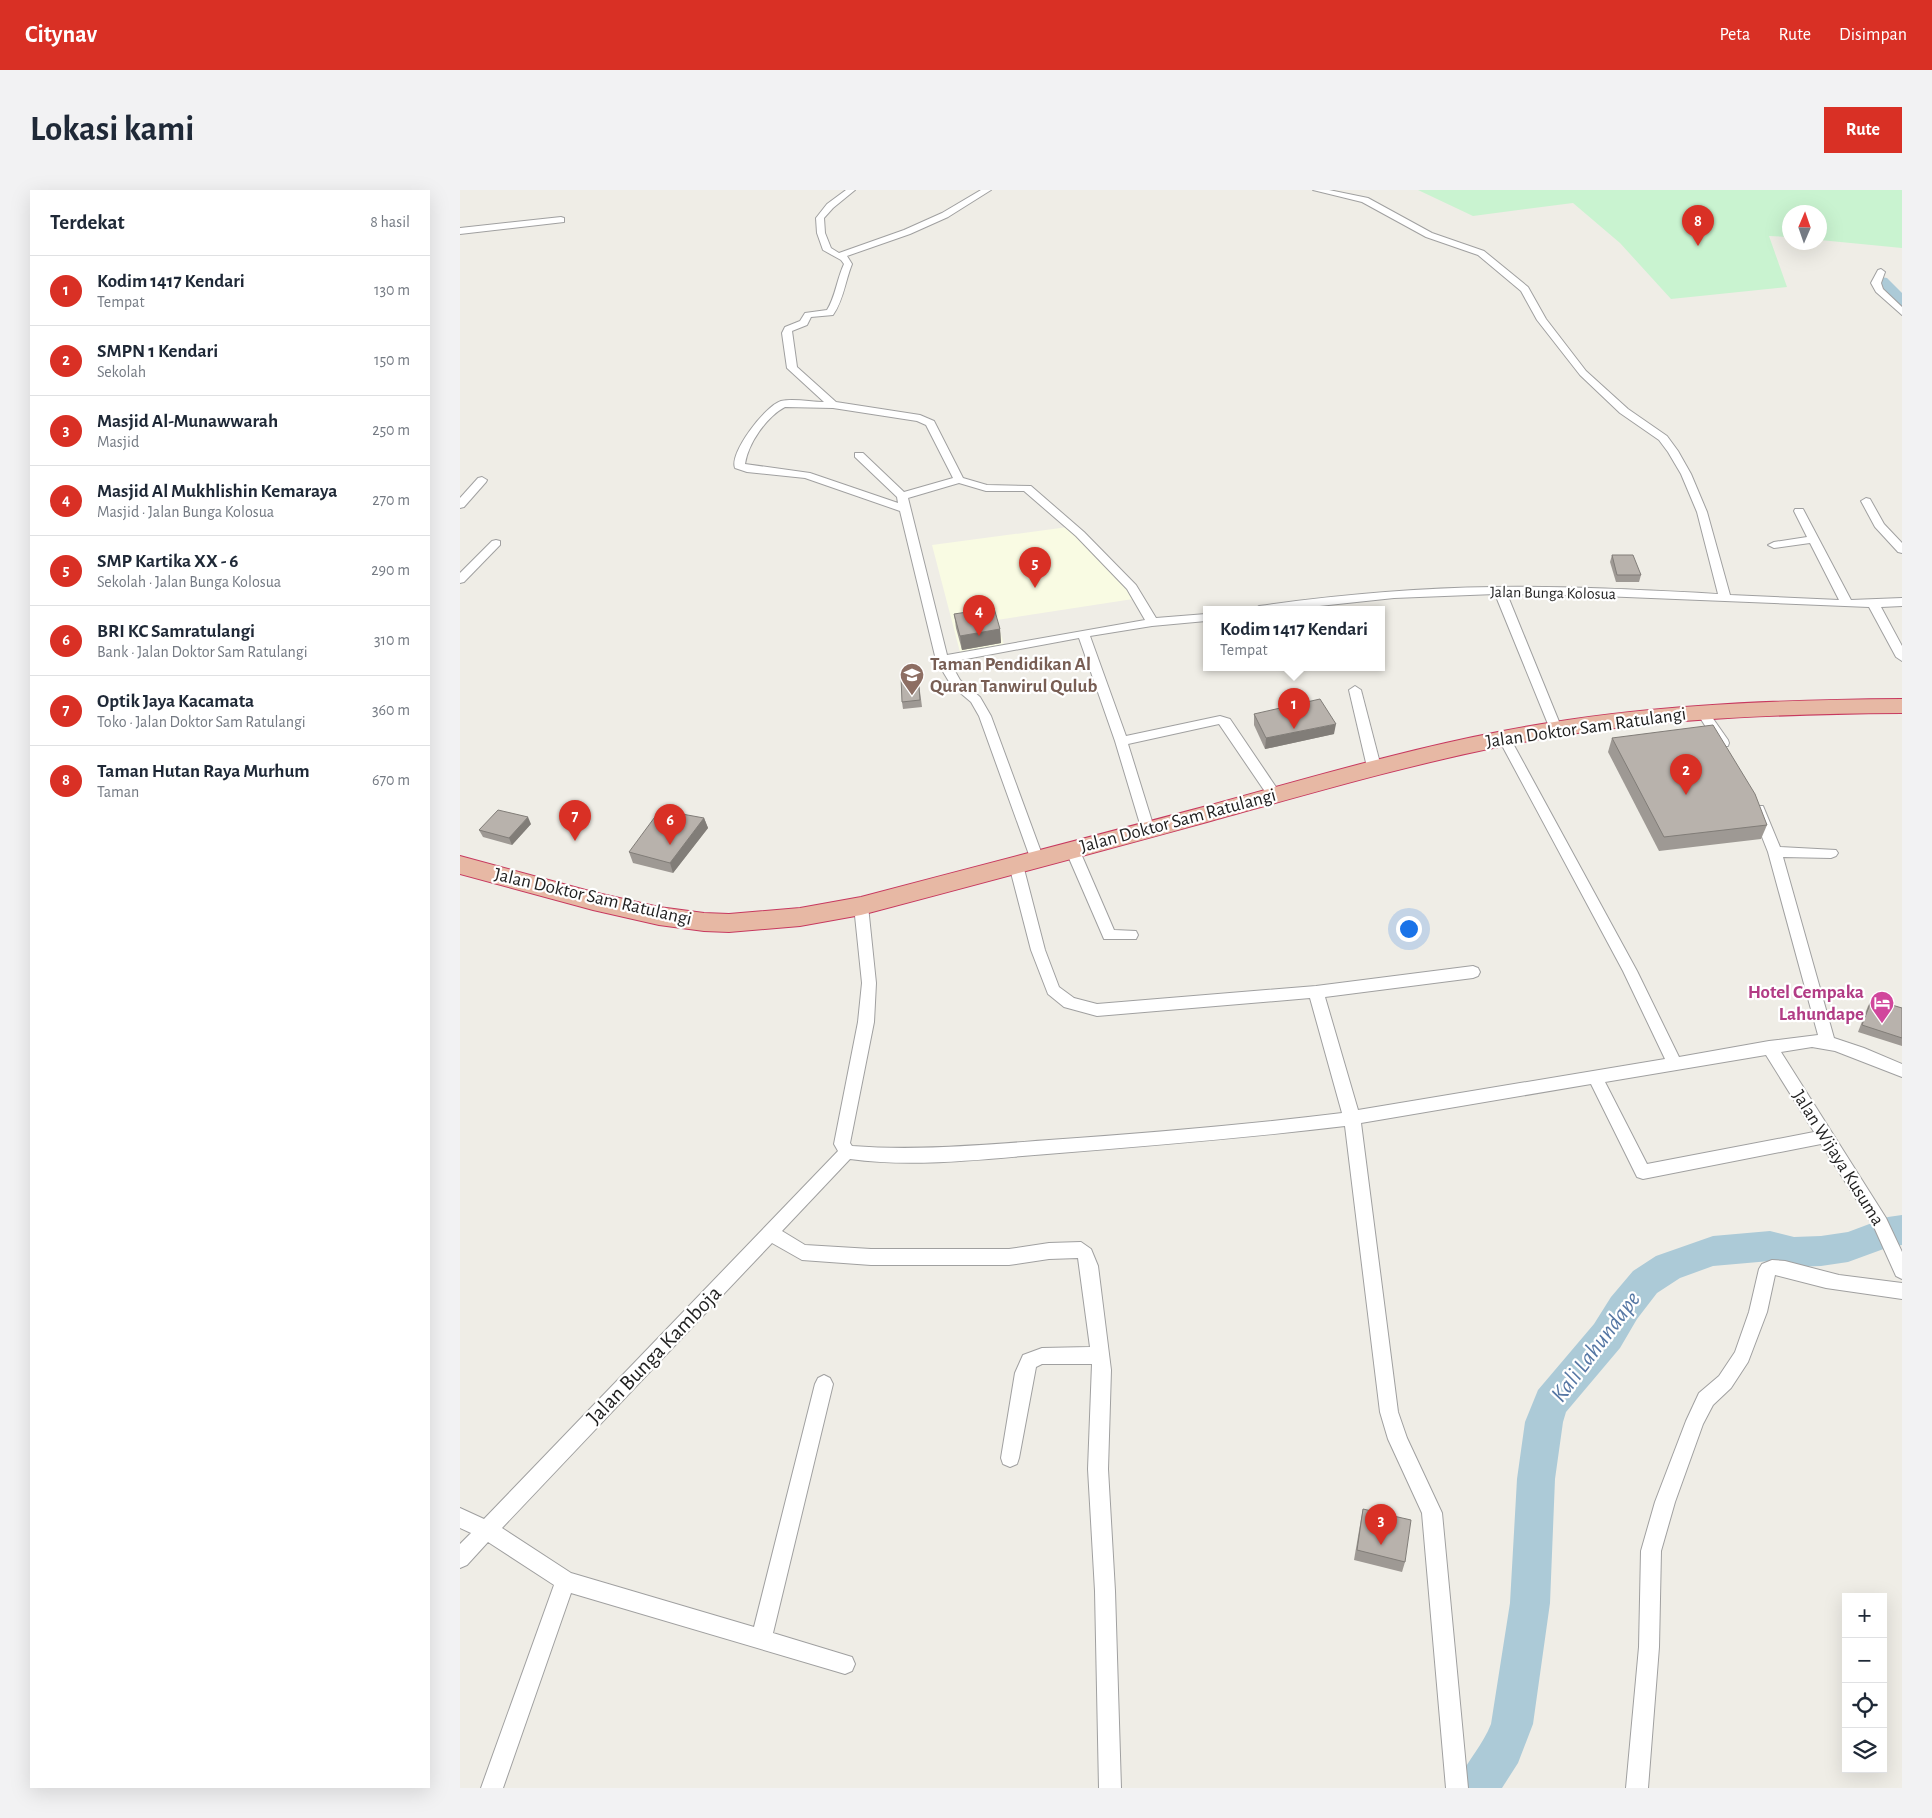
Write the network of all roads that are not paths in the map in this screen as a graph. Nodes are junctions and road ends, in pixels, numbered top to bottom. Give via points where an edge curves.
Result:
1 (851, 190) edge
2 (987, 190) edge
3 (1317, 190) edge
4 (561, 220) dead end
5 (460, 231) edge
6 (838, 256) junction
7 (1880, 272) dead end
8 (1902, 312) edge
9 (833, 405) junction
10 (859, 455) dead end
11 (482, 480) dead end
12 (959, 480) junction
13 (902, 496) junction
14 (1866, 501) dead end
15 (460, 505) edge
16 (905, 508) junction
17 (1799, 511) dead end
18 (1815, 539) junction
19 (496, 543) dead end
20 (1774, 545) dead end
21 (1902, 550) edge
22 (460, 580) edge
23 (1500, 591) junction
24 (1725, 599) junction
25 (1902, 602) edge
26 (1848, 603) junction
27 (1873, 604) junction
28 (1290, 606) edge
29 (1203, 616) edge
30 (1152, 622) junction
31 (1083, 633) junction
32 (1902, 657) edge
33 (942, 660) junction
34 (1356, 690) dead end
35 (1902, 706) edge
36 (1703, 713) junction
37 (1556, 729) junction
38 (1504, 738) junction
39 (1122, 741) junction
40 (1733, 758) edge
41 (1374, 767) junction
42 (1275, 796) junction
43 (1754, 798) edge
44 (1148, 830) junction
45 (1072, 849) junction
46 (1775, 852) junction
47 (1831, 853) dead end
48 (1026, 862) junction
49 (460, 865) edge
50 (862, 906) junction
51 (1130, 935) dead end
52 (1472, 972) dead end
53 (1316, 992) junction
54 (1827, 1042) junction
55 (1769, 1048) junction
56 (1675, 1064) junction
57 (1902, 1071) edge
58 (1595, 1078) junction
59 (1352, 1118) junction
60 (1825, 1136) junction
61 (847, 1152) junction
62 (770, 1233) junction
63 (1902, 1270) edge
64 (1902, 1291) edge
65 (1100, 1356) junction
66 (824, 1384) dead end
67 (1010, 1458) dead end
68 (460, 1518) edge
69 (487, 1530) junction
70 (460, 1558) edge
71 (565, 1581) junction
72 (762, 1639) junction
73 (844, 1664) dead end
74 (492, 1788) edge
75 (1110, 1788) edge
76 (1457, 1788) edge
77 (1638, 1788) edge

1 - 6 street via 820,218 827,250
2 - 6 street via 945,215 907,232
3 - 24 street via 1365,200 1422,232 1481,253 1525,289 1542,320 1583,373 1624,411 1663,438 1674,451 1702,512
4 - 5 street
6 - 9 street via 848,264 832,311 808,315 804,323 788,329 787,333 792,368
7 - 8 street via 1876,283 1878,290
9 - 12 street via 926,420
9 - 16 street via 788,403 777,406 747,444 739,466 806,475
10 - 13 street
11 - 15 street
12 - 13 street
12 - 30 street via 986,488 1027,488 1080,534 1132,587
13 - 16 street
14 - 21 street via 1879,525
16 - 33 street
17 - 18 street
18 - 20 street
18 - 26 street
19 - 22 street
23 - 24 street, Jalan Bunga Kolosua
23 - 28 street, Jalan Bunga Kolosua via 1377,595
23 - 37 street
24 - 26 street, Jalan Bunga Kolosua
25 - 27 street, Jalan Bunga Kolosua
26 - 27 street, Jalan Bunga Kolosua
27 - 32 street
29 - 30 street
30 - 31 street
31 - 33 street
31 - 39 street
33 - 48 street via 955,682 976,700 985,716
34 - 41 street
35 - 36 highway, Jalan Doktor Sam Ratulangi via 1776,707
36 - 37 highway, Jalan Doktor Sam Ratulangi
36 - 40 street
37 - 38 highway, Jalan Doktor Sam Ratulangi
38 - 41 highway, Jalan Doktor Sam Ratulangi
38 - 56 street via 1630,971
39 - 42 street via 1220,720 1225,722
39 - 44 street
41 - 42 highway, Jalan Doktor Sam Ratulangi
42 - 44 highway, Jalan Doktor Sam Ratulangi
43 - 46 street
44 - 45 highway, Jalan Doktor Sam Ratulangi
45 - 48 highway, Jalan Doktor Sam Ratulangi
45 - 51 street via 1109,935
46 - 47 street
46 - 54 street
48 - 50 highway, Jalan Doktor Sam Ratulangi
48 - 53 street via 1038,950 1053,990 1069,1003 1097,1010
49 - 50 highway, Jalan Doktor Sam Ratulangi via 592,901 704,922 759,921
50 - 61 street via 868,983 866,1022 842,1144
52 - 53 street
53 - 59 street
54 - 55 street via 1812,1041
54 - 57 street
55 - 56 street
55 - 60 street, Jalan Wijaya Kusuma
56 - 58 street
58 - 59 street
58 - 60 street via 1643,1172
59 - 61 street via 1155,1140 910,1155
59 - 76 street via 1389,1412 1398,1445 1423,1489 1432,1513
60 - 63 street, Jalan Wijaya Kusuma via 1880,1223
61 - 62 street, Jalan Bunga Kamboja
62 - 65 street via 802,1252 871,1257 990,1258 1081,1250 1089,1266
62 - 69 street, Jalan Bunga Kamboja
64 - 77 street via 1830,1280 1784,1268 1768,1269 1758,1312 1742,1356 1725,1382 1706,1399 1695,1421 1651,1551 1649,1647
65 - 67 street via 1042,1356 1028,1361
65 - 75 street via 1099,1513 1105,1591
66 - 72 street
68 - 69 street
69 - 70 street, Jalan Bunga Kamboja
69 - 71 street
71 - 72 street via 620,1600
71 - 74 street
72 - 73 street

